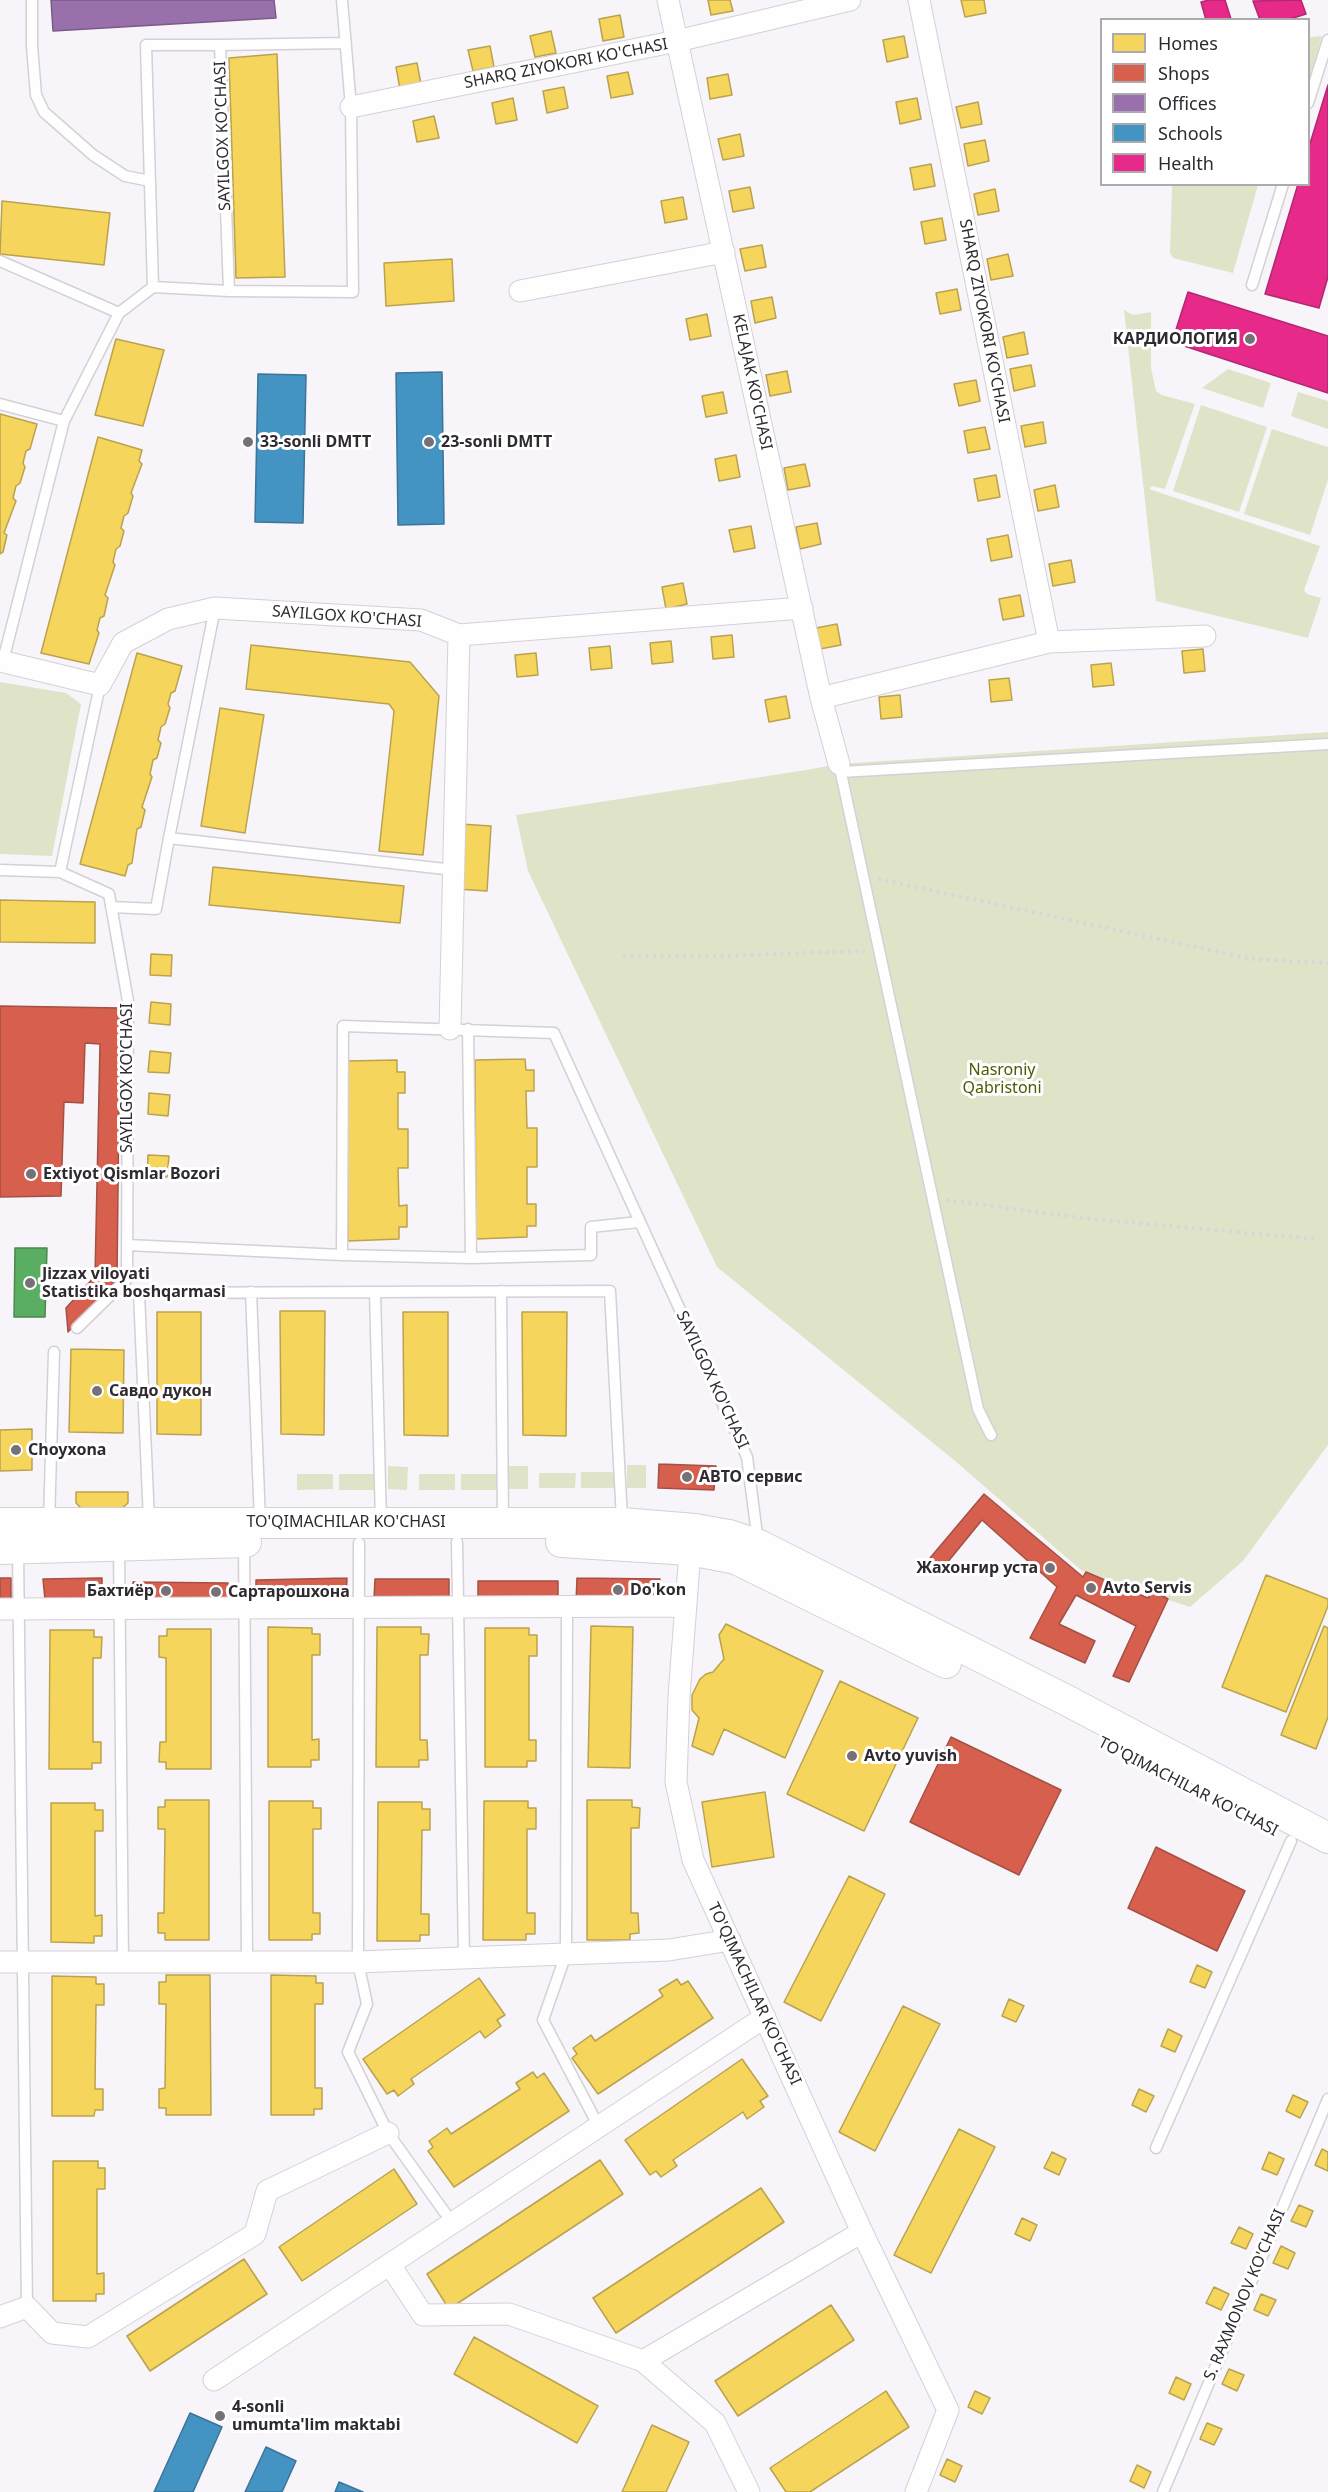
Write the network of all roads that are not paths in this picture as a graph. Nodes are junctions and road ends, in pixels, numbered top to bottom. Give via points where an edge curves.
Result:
1 (32, 0) edge
2 (342, 0) edge
3 (668, 0) edge
4 (850, 0) edge
5 (919, 0) edge
6 (1328, 40) edge
7 (677, 41) junction
8 (346, 43) junction
9 (220, 45) junction
10 (1310, 97) edge
11 (351, 107) junction
12 (150, 181) junction
13 (1282, 186) edge
14 (723, 252) junction
15 (0, 261) edge
16 (1252, 285) dead end
17 (153, 287) junction
18 (229, 291) junction
19 (520, 291) dead end
20 (119, 313) junction
21 (0, 404) edge
22 (64, 421) junction
23 (215, 608) junction
24 (802, 608) junction
25 (459, 635) junction
26 (1205, 636) dead end
27 (1049, 642) junction
28 (1, 661) edge
29 (99, 685) junction
30 (821, 698) junction
31 (1328, 744) edge
32 (840, 768) junction
33 (169, 838) junction
34 (0, 870) edge
35 (454, 870) junction
36 (60, 872) junction
37 (111, 907) junction
38 (459, 1029) junction
39 (639, 1222) junction
40 (127, 1245) junction
41 (342, 1256) junction
42 (471, 1258) junction
43 (501, 1291) junction
44 (251, 1292) junction
45 (375, 1292) junction
46 (77, 1328) dead end
47 (54, 1352) dead end
48 (991, 1435) dead end
49 (49, 1522) junction
50 (148, 1522) junction
51 (0, 1523) edge
52 (381, 1523) junction
53 (503, 1523) junction
54 (622, 1523) junction
55 (252, 1532) junction
56 (691, 1539) junction
57 (457, 1542) junction
58 (359, 1543) junction
59 (759, 1545) junction
60 (119, 1546) junction
61 (9, 1549) edge
62 (567, 1606) junction
63 (686, 1606) junction
64 (458, 1607) junction
65 (245, 1608) junction
66 (359, 1608) junction
67 (9, 1609) edge
68 (121, 1609) junction
69 (1328, 1838) edge
70 (1291, 1841) junction
71 (1328, 1859) edge
72 (730, 1940) junction
73 (566, 1954) junction
74 (464, 1958) junction
75 (0, 1962) edge
76 (22, 1962) junction
77 (123, 1962) junction
78 (247, 1962) junction
79 (358, 1962) junction
80 (765, 2017) junction
81 (1328, 2099) edge
82 (599, 2127) junction
83 (388, 2133) junction
84 (1156, 2148) dead end
85 (453, 2224) junction
86 (862, 2232) junction
87 (390, 2265) junction
88 (27, 2307) junction
89 (0, 2316) edge
90 (643, 2361) junction
91 (214, 2380) dead end
92 (749, 2492) edge
93 (915, 2492) edge
94 (1163, 2492) edge

1 - 12 lane via 36,95 44,112 109,166 125,176
2 - 8 lane
3 - 7 street, KELAJAK KO'CHASI
4 - 7 street, SHARQ ZIYOKORI KO'CHASI
5 - 27 street, SHARQ ZIYOKORI KO'CHASI
6 - 10 lane
7 - 11 street, SHARQ ZIYOKORI KO'CHASI
7 - 14 street, KELAJAK KO'CHASI
8 - 9 lane
8 - 11 lane
9 - 12 lane, SAYILGOX KO'CHASI via 146,45
9 - 18 lane, SAYILGOX KO'CHASI
11 - 18 lane via 353,292
12 - 17 lane, SAYILGOX KO'CHASI
13 - 16 lane
14 - 19 street
14 - 24 street, KELAJAK KO'CHASI
15 - 20 lane
17 - 18 lane
17 - 20 lane
20 - 22 lane
21 - 22 lane
22 - 28 lane
23 - 25 street, SAYILGOX KO'CHASI via 421,620
23 - 29 street, SAYILGOX KO'CHASI via 168,619 123,643
23 - 33 lane
24 - 25 street, SAYILGOX KO'CHASI
24 - 30 street, KELAJAK KO'CHASI
25 - 35 street
26 - 27 street
27 - 30 street
28 - 29 street
29 - 36 lane, SAYILGOX KO'CHASI
30 - 32 street, KELAJAK KO'CHASI
31 - 32 lane
32 - 48 lane via 978,1409
33 - 35 lane
33 - 37 lane via 156,909
34 - 36 lane
35 - 38 street
36 - 37 lane via 109,894
37 - 40 lane, SAYILGOX KO'CHASI via 128,1001
38 - 39 lane, SAYILGOX KO'CHASI via 554,1034
38 - 41 lane, SAYILGOX KO'CHASI via 343,1026
38 - 42 lane
39 - 42 lane via 591,1227 591,1255
39 - 59 lane, SAYILGOX KO'CHASI via 747,1457
40 - 41 lane
40 - 46 lane, SAYILGOX KO'CHASI via 127,1279
41 - 42 lane
43 - 45 lane
43 - 53 lane
43 - 54 lane via 610,1290
44 - 45 lane
44 - 50 lane via 139,1293
44 - 55 lane
45 - 52 lane
47 - 49 lane
49 - 50 main road, TO'QIMACHILAR KO'CHASI
49 - 51 main road, TO'QIMACHILAR KO'CHASI
50 - 55 main road, TO'QIMACHILAR KO'CHASI
52 - 53 main road, TO'QIMACHILAR KO'CHASI
52 - 55 main road, TO'QIMACHILAR KO'CHASI
53 - 54 main road, TO'QIMACHILAR KO'CHASI
54 - 56 main road, TO'QIMACHILAR KO'CHASI
55 - 58 main road, TO'QIMACHILAR KO'CHASI
55 - 60 main road, TO'QIMACHILAR KO'CHASI
55 - 65 lane
56 - 57 main road, TO'QIMACHILAR KO'CHASI
56 - 59 main road, TO'QIMACHILAR KO'CHASI via 729,1535
56 - 63 street, TO'QIMACHILAR KO'CHASI
56 - 70 main road, TO'QIMACHILAR KO'CHASI via 1022,1701
57 - 58 main road, TO'QIMACHILAR KO'CHASI
57 - 64 lane
58 - 66 lane
59 - 69 main road, TO'QIMACHILAR KO'CHASI
60 - 61 main road, TO'QIMACHILAR KO'CHASI
60 - 68 lane
61 - 67 lane
62 - 63 street
62 - 64 street
62 - 73 lane
63 - 72 street, TO'QIMACHILAR KO'CHASI via 675,1782 693,1860
64 - 66 street
64 - 74 lane
65 - 66 street
65 - 68 street
65 - 78 lane
66 - 79 lane
67 - 68 street
67 - 76 lane
68 - 77 lane
70 - 71 main road, TO'QIMACHILAR KO'CHASI
70 - 84 lane
72 - 73 street via 669,1950
72 - 80 street, TO'QIMACHILAR KO'CHASI
73 - 74 street
73 - 82 lane via 543,2020
74 - 79 street
75 - 76 street
76 - 77 street
76 - 88 lane
77 - 78 street
78 - 79 street
79 - 83 lane via 367,2004 348,2052
80 - 82 street
80 - 86 street, TO'QIMACHILAR KO'CHASI
81 - 94 lane, S. RAXMONOV KO'CHASI
82 - 85 street
83 - 85 lane
83 - 88 street via 267,2191 255,2234 88,2337 52,2333
85 - 87 street
86 - 90 street
86 - 93 street, TO'QIMACHILAR KO'CHASI via 948,2410
87 - 90 street via 423,2315 509,2314
87 - 91 street
88 - 89 street
90 - 92 street via 715,2423

